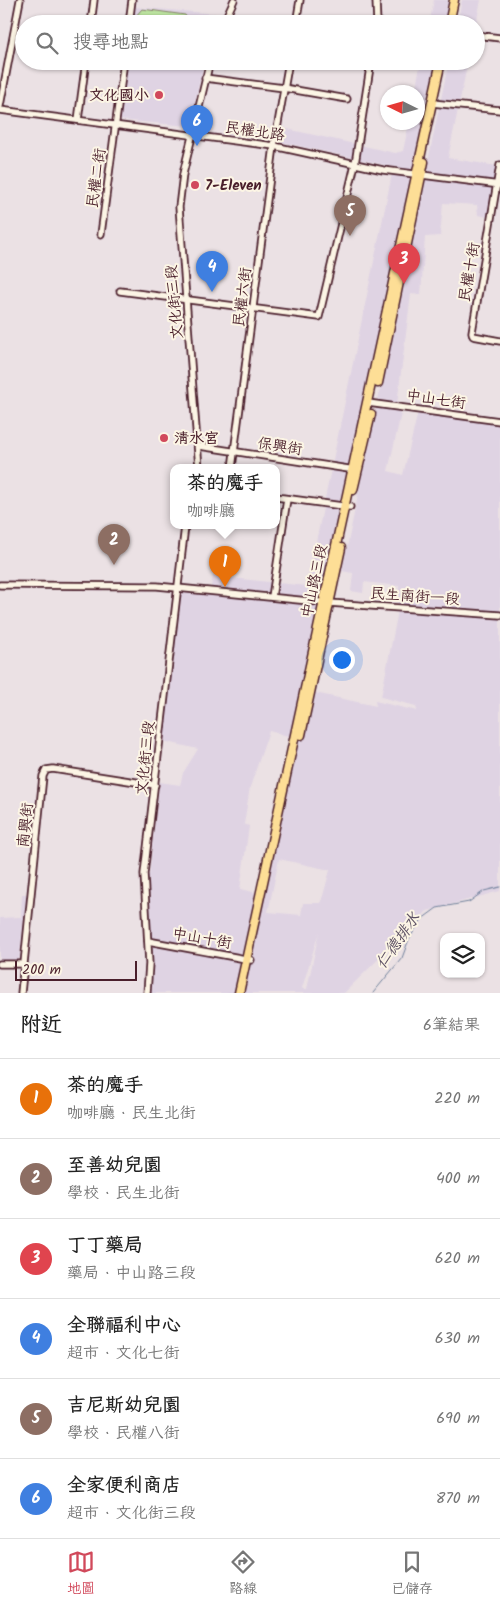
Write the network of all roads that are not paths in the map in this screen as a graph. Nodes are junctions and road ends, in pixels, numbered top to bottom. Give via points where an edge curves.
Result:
1 (20, 0) edge
2 (94, 0) edge
3 (132, 0) edge
4 (234, 0) edge
5 (300, 0) edge
6 (376, 0) edge
7 (454, 0) edge
8 (458, 0) edge
9 (17, 15) edge
10 (92, 15) edge
11 (130, 15) edge
12 (227, 15) edge
13 (298, 15) edge
14 (377, 15) edge
15 (451, 15) edge
16 (455, 15) edge
17 (15, 26) edge
18 (485, 36) edge
19 (500, 38) edge
20 (85, 70) edge
21 (123, 70) edge
22 (207, 70) edge
23 (287, 70) edge
24 (370, 70) edge
25 (440, 70) edge
26 (443, 70) edge
27 (205, 78) junction
28 (284, 88) junction
29 (347, 99) dead end
30 (434, 103) junction
31 (0, 106) edge
32 (0, 110) edge
33 (500, 110) edge
34 (78, 120) junction
35 (116, 125) junction
36 (192, 135) junction
37 (274, 146) junction
38 (355, 164) junction
39 (500, 165) edge
40 (419, 176) junction
41 (499, 184) edge
42 (101, 234) dead end
43 (120, 291) dead end
44 (187, 298) junction
45 (253, 308) junction
46 (500, 341) edge
47 (371, 403) junction
48 (500, 421) edge
49 (199, 446) junction
50 (234, 451) junction
51 (199, 464) edge
52 (232, 464) edge
53 (355, 470) junction
54 (280, 498) edge
55 (287, 499) junction
56 (347, 507) junction
57 (185, 529) edge
58 (0, 585) edge
59 (177, 588) junction
60 (272, 597) junction
61 (326, 602) junction
62 (500, 615) edge
63 (154, 785) junction
64 (148, 941) junction
65 (249, 959) junction
66 (0, 964) edge
67 (24, 964) junction
68 (20, 993) edge
69 (147, 993) edge
70 (239, 993) edge
71 (244, 993) edge

1 - 9 street
2 - 10 street
3 - 11 street
4 - 12 street
5 - 13 street
6 - 14 street
7 - 15 main road
8 - 16 main road
17 - 31 street
18 - 19 street
20 - 34 street
21 - 35 street, 民權二街
22 - 27 street, 文化街三段
23 - 28 street, 民權六街
24 - 38 street
25 - 30 main road
26 - 30 main road
27 - 28 street
27 - 36 street, 文化街三段
28 - 29 street
28 - 37 street, 民權六街
30 - 33 street
30 - 40 main road, 中山路三段
32 - 34 street, 民權北路
34 - 35 street, 民權北路
35 - 36 street, 民權北路
35 - 42 street, 民權二街
36 - 37 street, 民權北路
36 - 44 street, 文化街三段 via 179,207
37 - 38 street, 民權北路
37 - 45 street, 民權六街
38 - 40 street, 民權北路
38 - 45 street via 319,317
39 - 41 street
40 - 41 street, 民權北路
40 - 47 main road, 中山路三段
41 - 46 street, 民權十街 via 472,336
43 - 44 street
44 - 45 street
44 - 49 street, 文化街三段
45 - 50 street, 民權六街
47 - 48 street, 中山七街
47 - 53 main road, 中山路三段
49 - 50 street, 保興街
49 - 51 street, 文化街三段
50 - 52 street, 民權六街
50 - 53 street, 保興街
53 - 56 main road, 中山路三段
54 - 55 street
55 - 56 street
55 - 60 street
56 - 61 main road, 中山路三段
57 - 59 street, 文化街三段
58 - 59 street, 民生南街一段
59 - 60 street, 民生南街一段
59 - 63 street, 文化街三段
60 - 61 street, 民生南街一段
61 - 62 street, 民生南街一段
61 - 65 main road, 中山路三段
63 - 64 street, 文化街三段 via 144,874
63 - 67 street, 南興街 via 46,770
64 - 65 street, 中山十街
64 - 69 street, 文化街三段
65 - 70 main road, 中山路三段
65 - 71 main road, 中山路三段
66 - 67 street
67 - 68 street, 南興街

